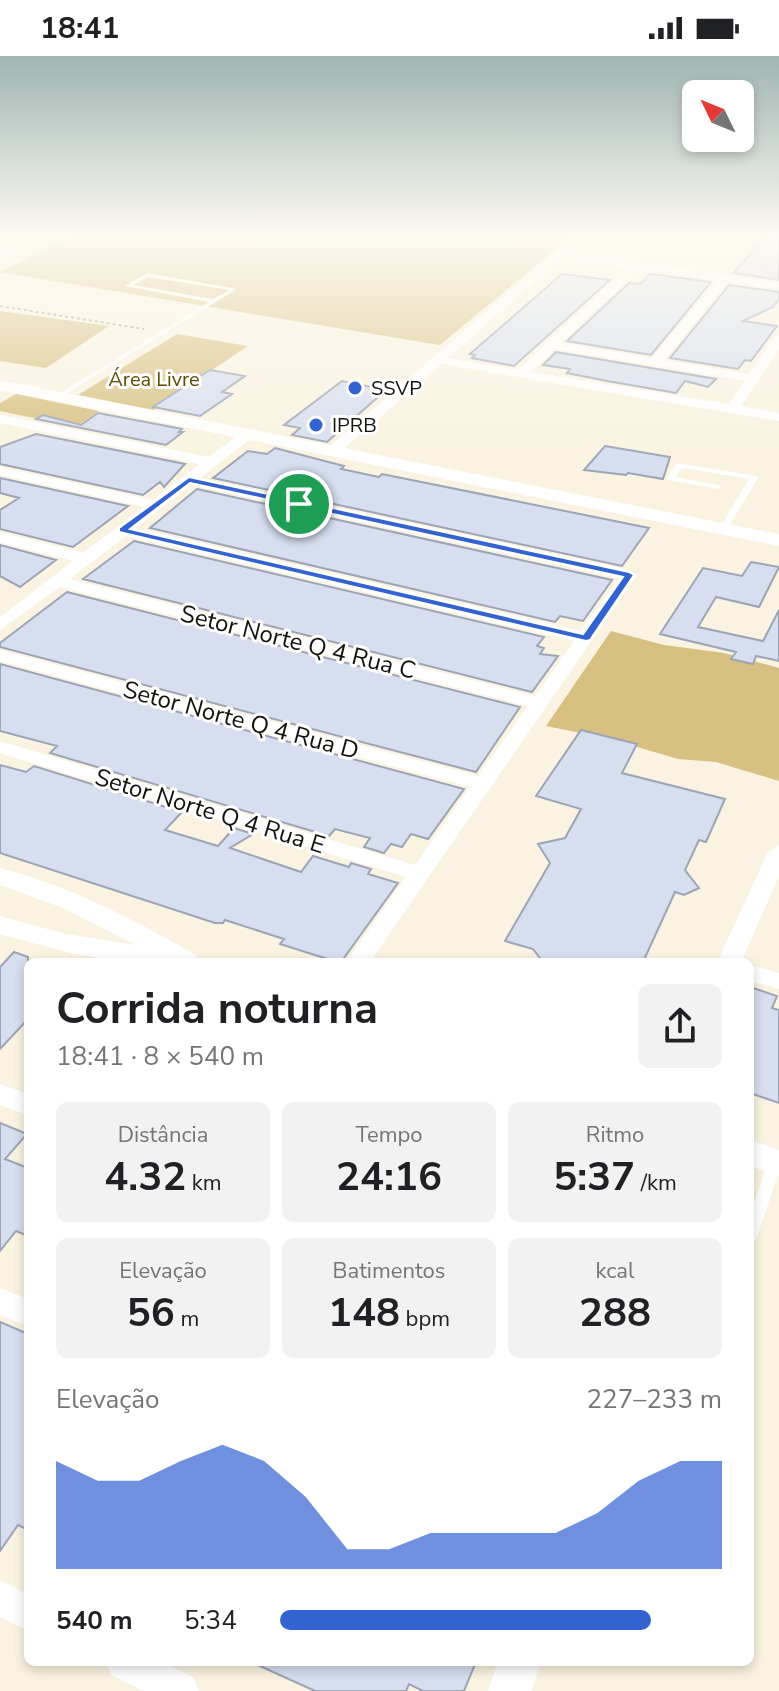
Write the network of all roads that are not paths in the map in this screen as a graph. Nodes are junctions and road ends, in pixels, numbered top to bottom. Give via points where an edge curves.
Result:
1 (199, 310) edge
2 (494, 310) edge
3 (589, 310) edge
4 (698, 310) edge
5 (779, 340) edge
6 (552, 345) junction
7 (438, 360) junction
8 (655, 362) junction
9 (521, 374) junction
10 (751, 378) junction
11 (0, 385) edge
12 (57, 397) junction
13 (732, 409) junction
14 (779, 417) edge
15 (0, 419) edge
16 (247, 435) junction
17 (332, 452) junction
18 (213, 462) junction
19 (0, 471) edge
20 (189, 480) junction
21 (718, 487) dead end
22 (156, 505) junction
23 (723, 529) junction
24 (123, 530) junction
25 (0, 537) edge
26 (779, 540) edge
27 (86, 559) junction
28 (57, 581) junction
29 (4, 618) edge
30 (586, 638) junction
31 (0, 655) edge
32 (540, 703) junction
33 (0, 747) edge
34 (483, 784) junction
35 (777, 863) edge
36 (420, 874) junction
37 (0, 876) edge
38 (94, 911) junction
39 (0, 926) edge
40 (66, 943) junction
41 (154, 958) edge
42 (179, 958) edge
43 (361, 958) edge
44 (731, 958) edge
45 (754, 974) edge
46 (779, 981) edge
47 (0, 1094) edge
48 (24, 1103) edge
49 (768, 1159) edge
50 (754, 1220) edge
51 (0, 1301) edge
52 (24, 1311) edge
53 (0, 1598) edge
54 (24, 1611) edge
55 (132, 1666) edge
56 (518, 1666) edge
57 (181, 1691) edge
58 (510, 1691) edge

1 - 12 lane
2 - 7 street
3 - 6 street
4 - 8 street
5 - 10 street
6 - 8 street
6 - 9 street
7 - 9 street
7 - 17 street
8 - 10 street
9 - 13 street
10 - 13 street
11 - 12 street
12 - 16 street
13 - 14 street
15 - 18 street
16 - 17 street
16 - 18 street
17 - 23 street
18 - 20 street
19 - 22 street
20 - 22 street
20 - 30 street via 629,575
21 - 23 lane via 671,478 680,465 754,478
22 - 24 street
23 - 26 street
24 - 27 street
24 - 30 street
25 - 27 street
27 - 28 street
28 - 29 street
28 - 32 street, Setor Norte Q 4 Rua C
30 - 32 street
31 - 34 street, Setor Norte Q 4 Rua D
32 - 34 street
33 - 36 street, Setor Norte Q 4 Rua E
34 - 36 street
35 - 44 street
36 - 43 street
37 - 38 street via 43,887
38 - 40 street via 94,929
38 - 42 street
39 - 40 street
40 - 41 street
45 - 46 street
47 - 48 street
49 - 50 lane
51 - 52 street
53 - 54 street
55 - 57 street
56 - 58 street

